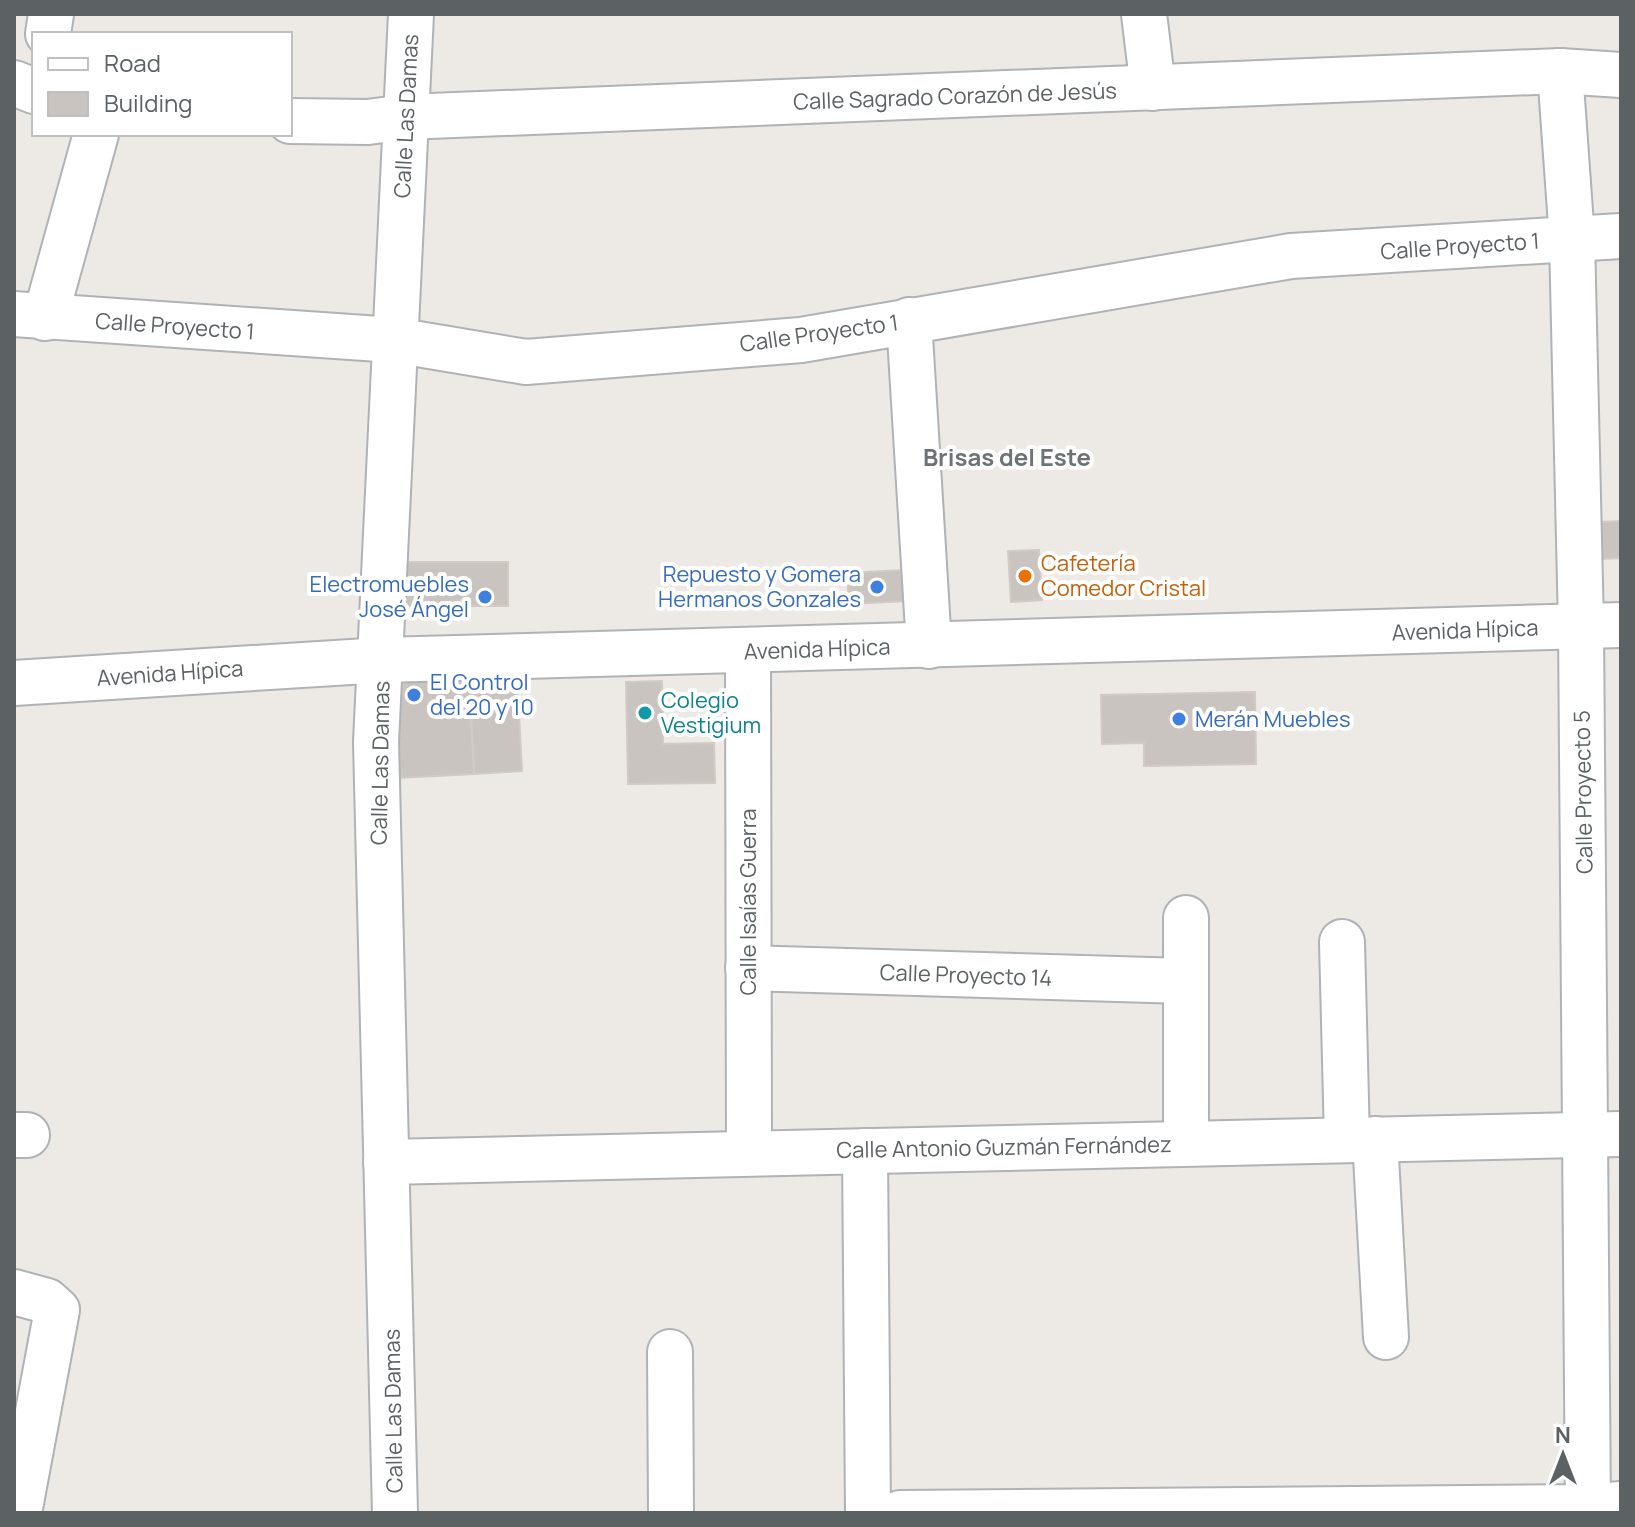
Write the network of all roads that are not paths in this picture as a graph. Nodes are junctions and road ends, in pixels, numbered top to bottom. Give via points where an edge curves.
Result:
1 (411, 14) edge
2 (1144, 14) edge
3 (1560, 71) junction
4 (1621, 75) edge
5 (1153, 88) junction
6 (405, 117) junction
7 (292, 121) edge
8 (95, 136) edge
9 (1621, 236) edge
10 (1572, 239) junction
11 (30, 316) edge
12 (909, 320) junction
13 (394, 340) junction
14 (1601, 626) edge
15 (929, 646) junction
16 (748, 651) junction
17 (383, 660) junction
18 (14, 683) edge
19 (1186, 918) dead end
20 (1342, 942) dead end
21 (748, 968) junction
22 (1185, 981) junction
23 (1604, 1134) edge
24 (1361, 1139) junction
25 (1186, 1143) junction
26 (865, 1151) junction
27 (749, 1153) junction
28 (386, 1162) junction
29 (14, 1292) edge
30 (1386, 1337) dead end
31 (670, 1352) dead end
32 (1599, 1508) edge
33 (19, 1513) edge
34 (395, 1513) edge
35 (671, 1513) edge
36 (868, 1513) edge
37 (900, 1513) edge

1 - 6 street, Calle Las Damas
2 - 5 street
3 - 4 street, Calle Sagrado Corazón de Jesús
3 - 5 street, Calle Sagrado Corazón de Jesús
3 - 10 street, Calle Proyecto 5
5 - 6 street, Calle Sagrado Corazón de Jesús
6 - 7 street, Calle Sagrado Corazón de Jesús
6 - 13 street, Calle Las Damas
8 - 11 street
9 - 10 street, Calle Proyecto 1
10 - 12 street, Calle Proyecto 1 via 1291,256
10 - 14 street, Calle Proyecto 5
11 - 13 street, Calle Proyecto 1
12 - 13 street, Calle Proyecto 1 via 801,340 526,362
12 - 15 street
13 - 17 street, Calle Las Damas
14 - 15 street, Avenida Hípica
14 - 23 street, Calle Proyecto 5
15 - 16 street, Avenida Hípica
16 - 17 street, Avenida Hípica
16 - 21 street, Calle Isaías Guerra
17 - 18 street, Avenida Hípica
17 - 28 street, Calle Las Damas via 376,742
19 - 22 street
20 - 24 street
21 - 22 street, Calle Proyecto 14
21 - 27 street, Calle Isaías Guerra
22 - 25 street
23 - 24 street, Calle Antonio Guzmán Fernández
23 - 32 street, Calle Proyecto 5
24 - 25 street, Calle Antonio Guzmán Fernández
24 - 30 street
25 - 26 street, Calle Antonio Guzmán Fernández
26 - 27 street, Calle Antonio Guzmán Fernández
26 - 36 street
27 - 28 street, Calle Antonio Guzmán Fernández
28 - 34 street, Calle Las Damas
29 - 33 street via 47,1301 57,1310
31 - 35 street
32 - 37 street

